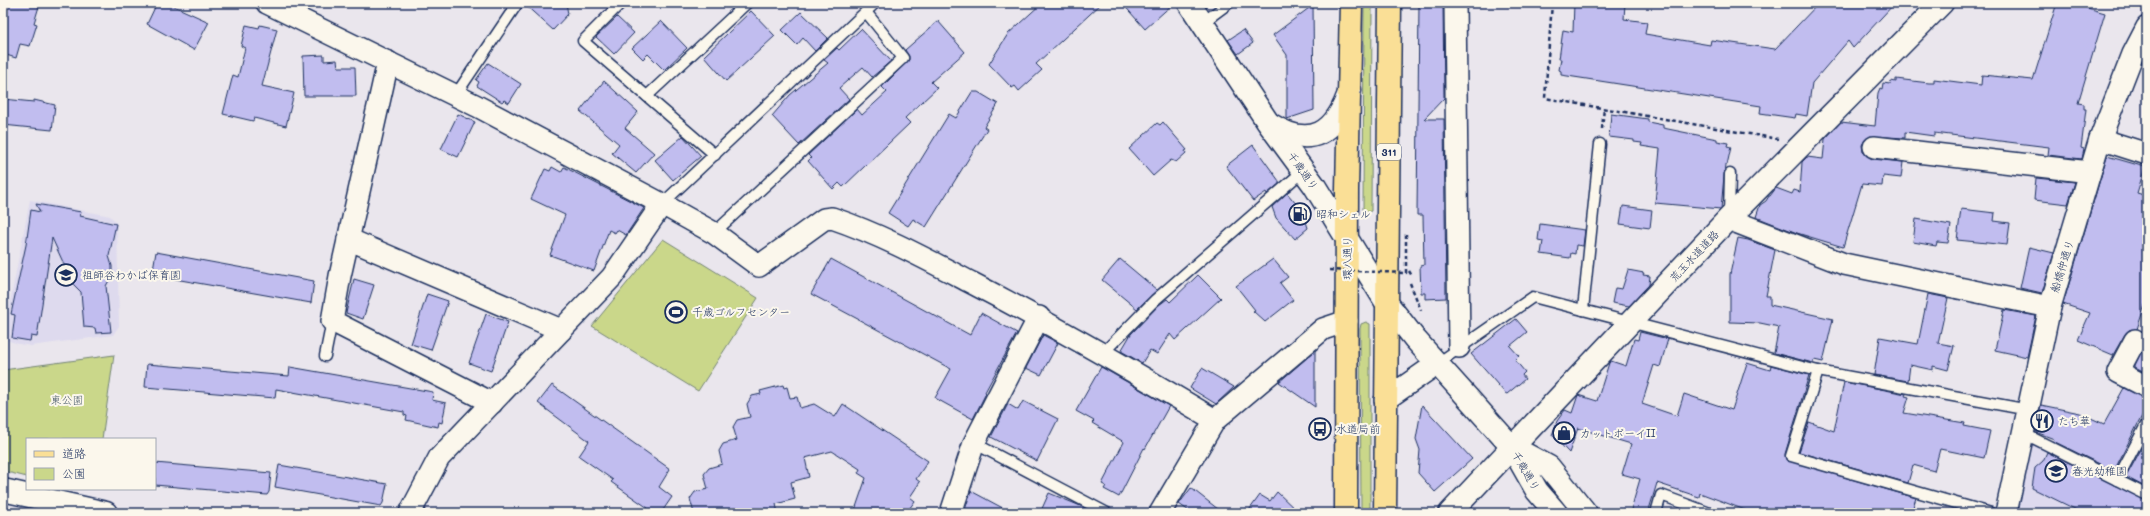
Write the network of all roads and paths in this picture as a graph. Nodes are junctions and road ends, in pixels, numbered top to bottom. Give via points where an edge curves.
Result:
1 (267, 3) edge
2 (621, 3) edge
3 (747, 3) edge
4 (875, 3) edge
5 (1189, 3) edge
6 (1229, 3) edge
7 (1351, 3) edge
8 (1390, 3) edge
9 (1455, 3) edge
10 (1552, 3) edge
11 (1942, 3) edge
12 (518, 4) dead end
13 (866, 12) junction
14 (1202, 23) junction
15 (2147, 27) edge
16 (388, 62) junction
17 (1350, 89) junction
18 (455, 96) junction
19 (647, 96) junction
20 (1604, 108) junction
21 (1269, 124) junction
22 (2100, 139) junction
23 (1600, 144) joint
24 (1804, 144) junction
25 (1874, 147) dead end
26 (2147, 154) edge
27 (715, 155) junction
28 (1303, 171) junction
29 (2090, 172) junction
30 (1730, 174) dead end
31 (662, 204) junction
32 (1728, 219) junction
33 (714, 234) junction
34 (1406, 234) dead end
35 (348, 239) junction
36 (1348, 240) junction
37 (1329, 270) dead end
38 (1406, 273) junction
39 (1386, 302) junction
40 (2050, 307) junction
41 (1421, 310) dead end
42 (1583, 310) junction
43 (1039, 318) junction
44 (332, 321) junction
45 (1347, 321) junction
46 (1632, 323) junction
47 (561, 330) junction
48 (2135, 340) dead end
49 (1459, 347) junction
50 (1103, 353) junction
51 (325, 356) dead end
52 (1438, 363) junction
53 (1818, 371) junction
54 (2147, 387) edge
55 (1385, 400) junction
56 (492, 403) junction
57 (2029, 410) junction
58 (1215, 420) junction
59 (2147, 423) edge
60 (2023, 433) junction
61 (974, 443) junction
62 (1512, 447) junction
63 (2117, 480) junction
64 (3, 490) edge
65 (2147, 495) edge
66 (106, 513) edge
67 (410, 513) edge
68 (952, 513) edge
69 (1107, 513) edge
70 (1160, 513) edge
71 (1346, 513) edge
72 (1385, 513) edge
73 (1450, 513) edge
74 (1556, 513) edge
75 (1586, 513) edge
76 (1656, 513) edge
77 (1710, 513) edge
78 (1991, 513) edge
79 (2006, 513) edge

1 - 16 street
2 - 19 lane via 583,41
3 - 19 lane
4 - 13 lane
5 - 14 street, 千歳通り
6 - 14 lane
7 - 17 main road, 環八通り
8 - 39 main road, 311
9 - 49 street
10 - 20 path via 1545,98
11 - 24 street, 荒玉水道道路
12 - 18 lane
13 - 27 lane
13 - 33 lane via 904,58
14 - 21 street, 千歳通り
15 - 22 street, 船橋仲通り via 2133,54
16 - 18 street
16 - 35 street
17 - 21 street via 1337,118 1318,135 1312,137 1285,134
17 - 36 main road, 環八通り
18 - 31 street
19 - 27 lane
20 - 23 path
20 - 24 path
21 - 28 street, 千歳通り
22 - 26 street
22 - 29 street, 船橋仲通り
23 - 42 lane
24 - 32 street, 荒玉水道道路
25 - 29 street
27 - 31 lane
28 - 36 street, 千歳通り
28 - 50 lane via 1155,300
29 - 40 street, 船橋仲通り
30 - 32 lane
31 - 33 street
31 - 47 street via 612,277
32 - 40 street via 1844,264
32 - 46 street, 荒玉水道道路
33 - 43 street via 759,266 824,219 832,218 881,236
34 - 38 path, bridge
35 - 44 street
35 - 47 street
36 - 39 street, 千歳通り
36 - 45 main road, 環八通り
37 - 38 path, bridge
38 - 41 path
39 - 52 street, 千歳通り
39 - 55 main road, 311
40 - 57 street, 船橋仲通り
42 - 46 lane
42 - 49 lane via 1533,297
43 - 50 street
43 - 61 street
44 - 51 lane
44 - 56 street
45 - 58 street via 1324,329
45 - 71 main road, 環八通り
46 - 53 lane
46 - 62 street, 荒玉水道道路
47 - 56 street
48 - 54 street via 2118,372
49 - 52 lane
50 - 58 street
52 - 55 street
52 - 62 street, 千歳通り
53 - 57 lane
53 - 78 lane via 1791,456
55 - 72 main road, 311
56 - 67 street via 439,458
57 - 60 street, 船橋仲通り
58 - 70 street
59 - 63 lane
60 - 63 lane
60 - 79 street, 船橋仲通り
61 - 68 street
61 - 69 lane
62 - 73 street, 荒玉水道道路
62 - 74 street, 千歳通り via 1537,491
62 - 75 street, 千歳通り via 1549,467
63 - 65 lane
64 - 66 street
76 - 77 lane via 1661,495

